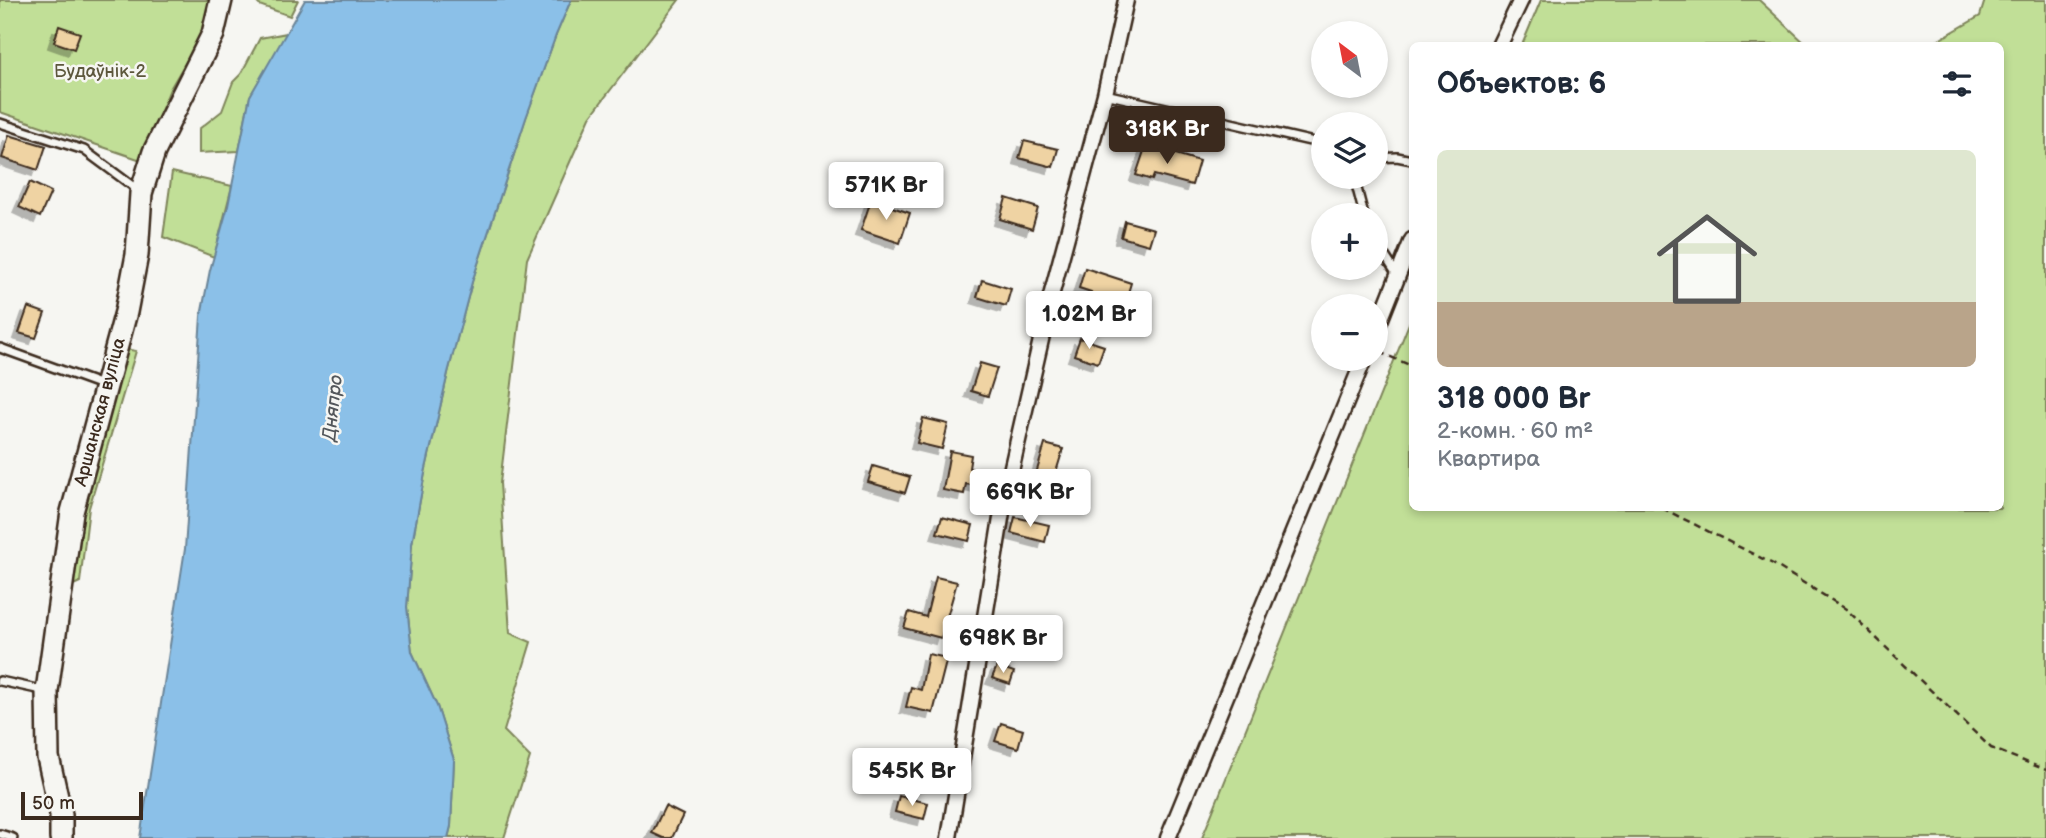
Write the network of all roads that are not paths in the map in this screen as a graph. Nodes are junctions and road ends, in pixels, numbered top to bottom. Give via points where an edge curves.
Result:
1 (221, 0) edge
2 (1126, 0) edge
3 (1521, 0) edge
4 (1501, 42) edge
5 (1105, 94) junction
6 (0, 123) edge
7 (1311, 141) edge
8 (1388, 157) edge
9 (1409, 159) edge
10 (141, 193) junction
11 (1409, 248) edge
12 (1388, 261) edge
13 (1398, 276) junction
14 (1388, 301) edge
15 (0, 348) edge
16 (1359, 371) edge
17 (106, 387) junction
18 (0, 681) edge
19 (47, 691) junction
20 (0, 834) edge
21 (13, 838) edge
22 (61, 838) edge
23 (949, 838) edge
24 (1168, 838) edge

1 - 10 street, Аршанская вуліца via 213,34 154,152
2 - 5 street
3 - 4 street
5 - 7 lane
5 - 23 street via 1051,296 1003,506
6 - 10 lane via 84,150
8 - 9 lane
10 - 17 street, Аршанская вуліца via 127,312
11 - 13 street
12 - 13 lane
13 - 14 street
15 - 17 lane
16 - 24 street
17 - 19 street, Аршанская вуліца via 72,512
18 - 19 lane
19 - 22 street, Аршанская вуліца via 48,757 61,815
20 - 21 lane

